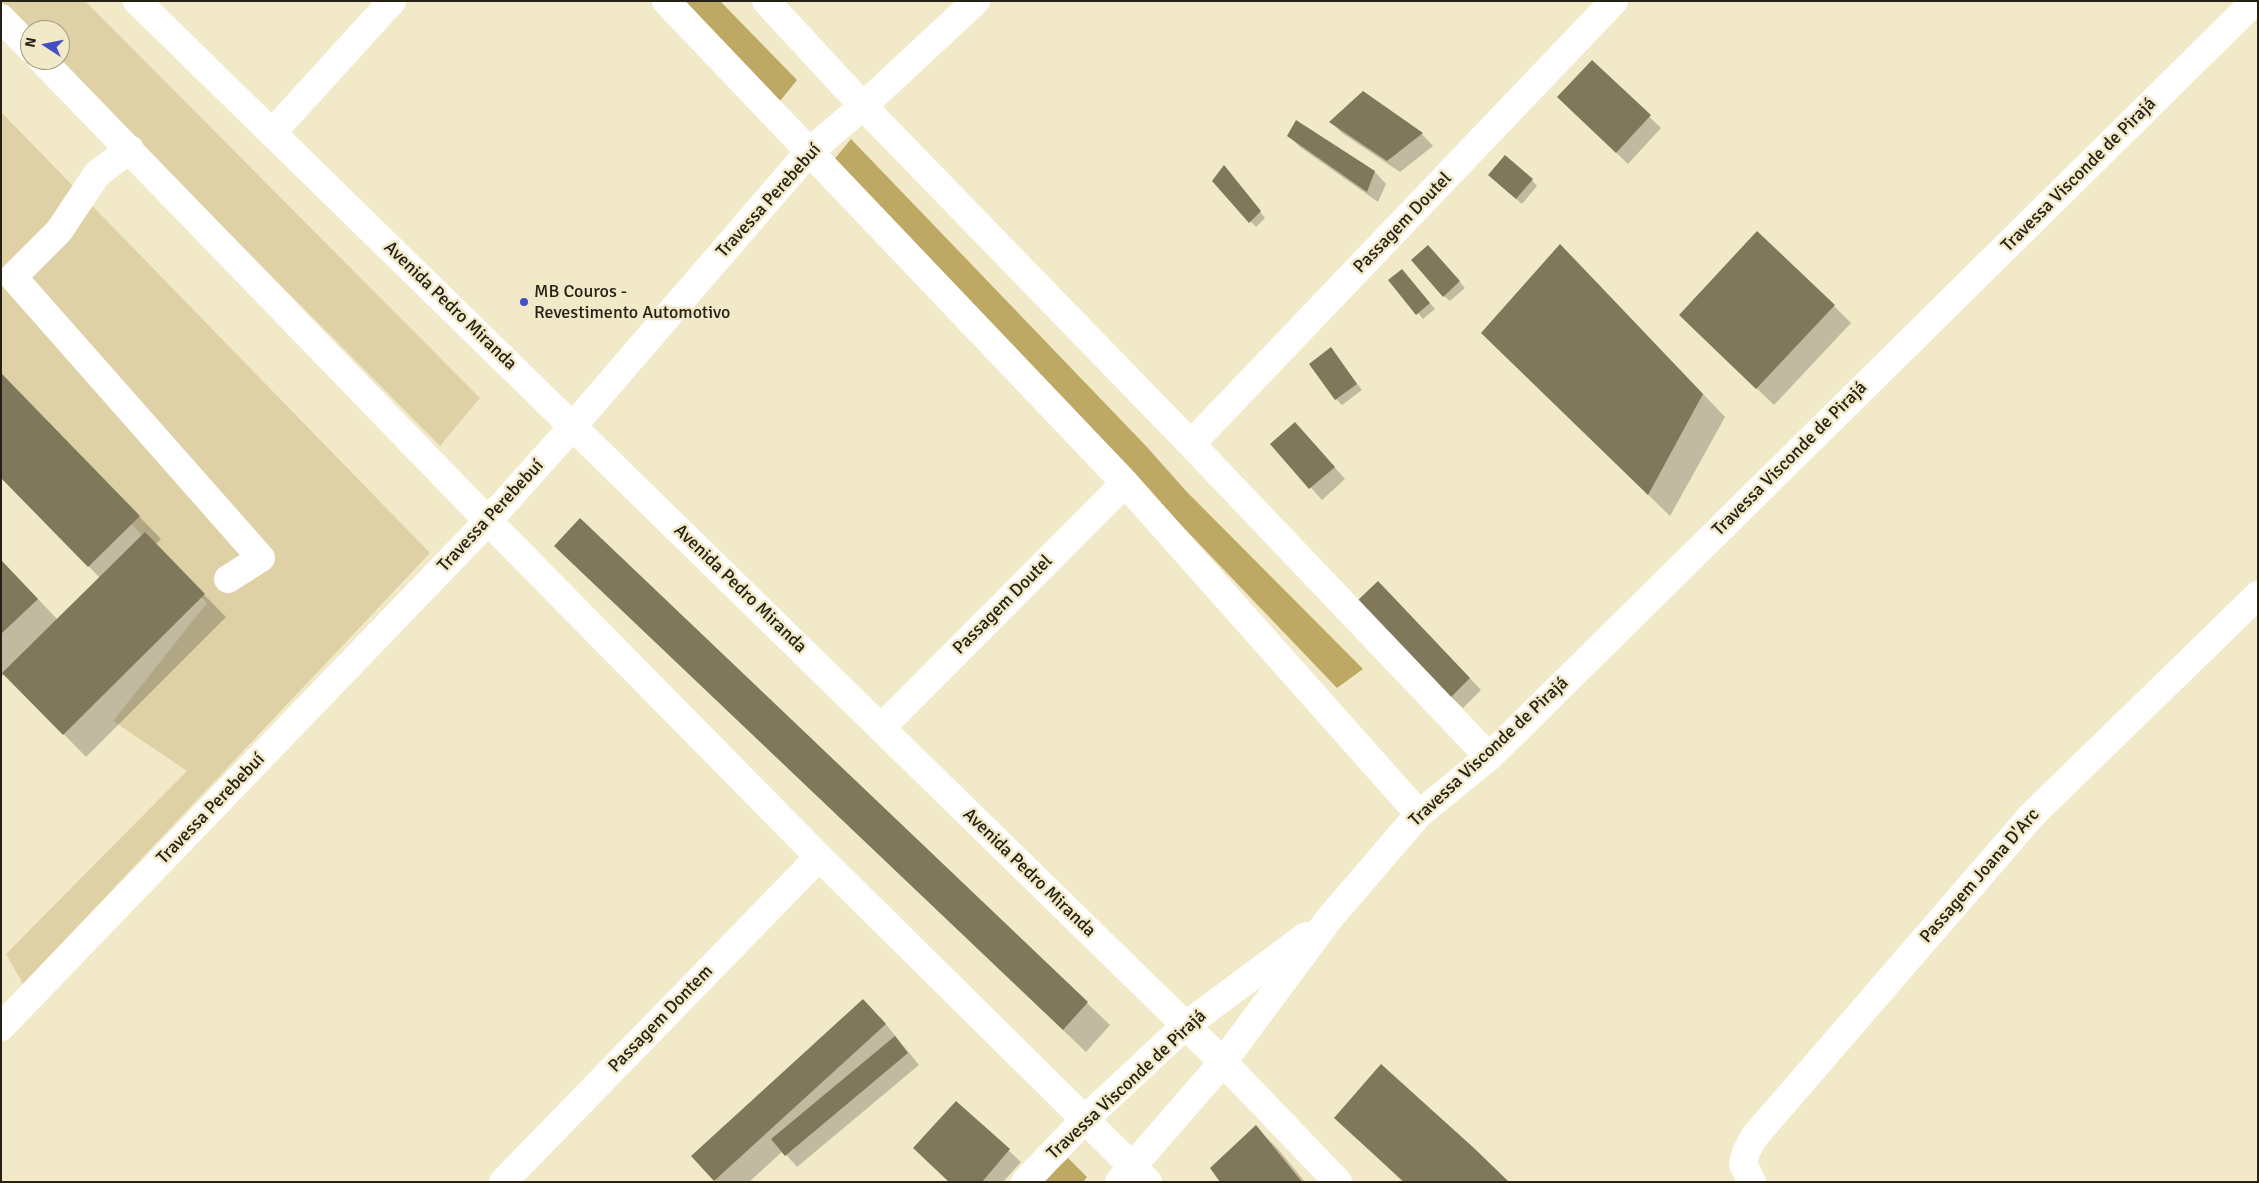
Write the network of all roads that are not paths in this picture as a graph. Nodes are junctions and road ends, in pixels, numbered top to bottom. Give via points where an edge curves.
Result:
1 (137, 1) edge
2 (392, 1) edge
3 (666, 1) edge
4 (766, 1) edge
5 (976, 1) edge
6 (1614, 1) edge
7 (2255, 1) edge
8 (1, 18) edge
9 (20, 38) edge
10 (52, 70) edge
11 (863, 106) junction
12 (272, 133) junction
13 (130, 149) junction
14 (808, 153) junction
15 (573, 426) junction
16 (1191, 444) junction
17 (1125, 483) junction
18 (488, 521) junction
19 (228, 579) dead end
20 (2258, 595) edge
21 (881, 728) junction
22 (1489, 757) junction
23 (1419, 814) junction
24 (819, 857) junction
25 (1329, 919) junction
26 (1186, 1026) junction
27 (1, 1028) edge
28 (1223, 1062) junction
29 (1085, 1119) junction
30 (1133, 1177) edge
31 (503, 1182) edge
32 (1025, 1182) edge
33 (1338, 1182) edge
34 (1752, 1182) edge

1 - 12 street, Avenida Pedro Miranda
2 - 12 street
3 - 14 street
4 - 11 street
5 - 11 street, Travessa Perebebuí
6 - 16 street, Passagem Doutel
7 - 22 street, Travessa Visconde de Pirajá
8 - 9 street
10 - 13 street
11 - 14 street, Travessa Perebebuí
11 - 16 street
12 - 15 street, Avenida Pedro Miranda
13 - 18 street
13 - 19 street via 96,174 59,231 13,277 261,558
14 - 15 street, Travessa Perebebuí
14 - 17 street
15 - 18 street, Travessa Perebebuí
15 - 21 street, Avenida Pedro Miranda
16 - 22 street
17 - 21 street, Passagem Doutel
17 - 23 street
18 - 24 street
18 - 27 street, Travessa Perebebuí
20 - 34 street, Passagem Joana D'Arc via 2026,822 1754,1137 1743,1164
21 - 26 street, Avenida Pedro Miranda
22 - 23 street, Travessa Visconde de Pirajá
23 - 25 street, Travessa Visconde de Pirajá
24 - 29 street
24 - 31 street, Passagem Dontem
25 - 26 street, Travessa Visconde de Pirajá
25 - 28 street, Travessa Visconde de Pirajá
26 - 28 street, Avenida Pedro Miranda
26 - 29 street, Travessa Visconde de Pirajá
28 - 30 street, Travessa Visconde de Pirajá
28 - 33 street, Avenida Pedro Miranda
29 - 30 street
29 - 32 street, Travessa Visconde de Pirajá

